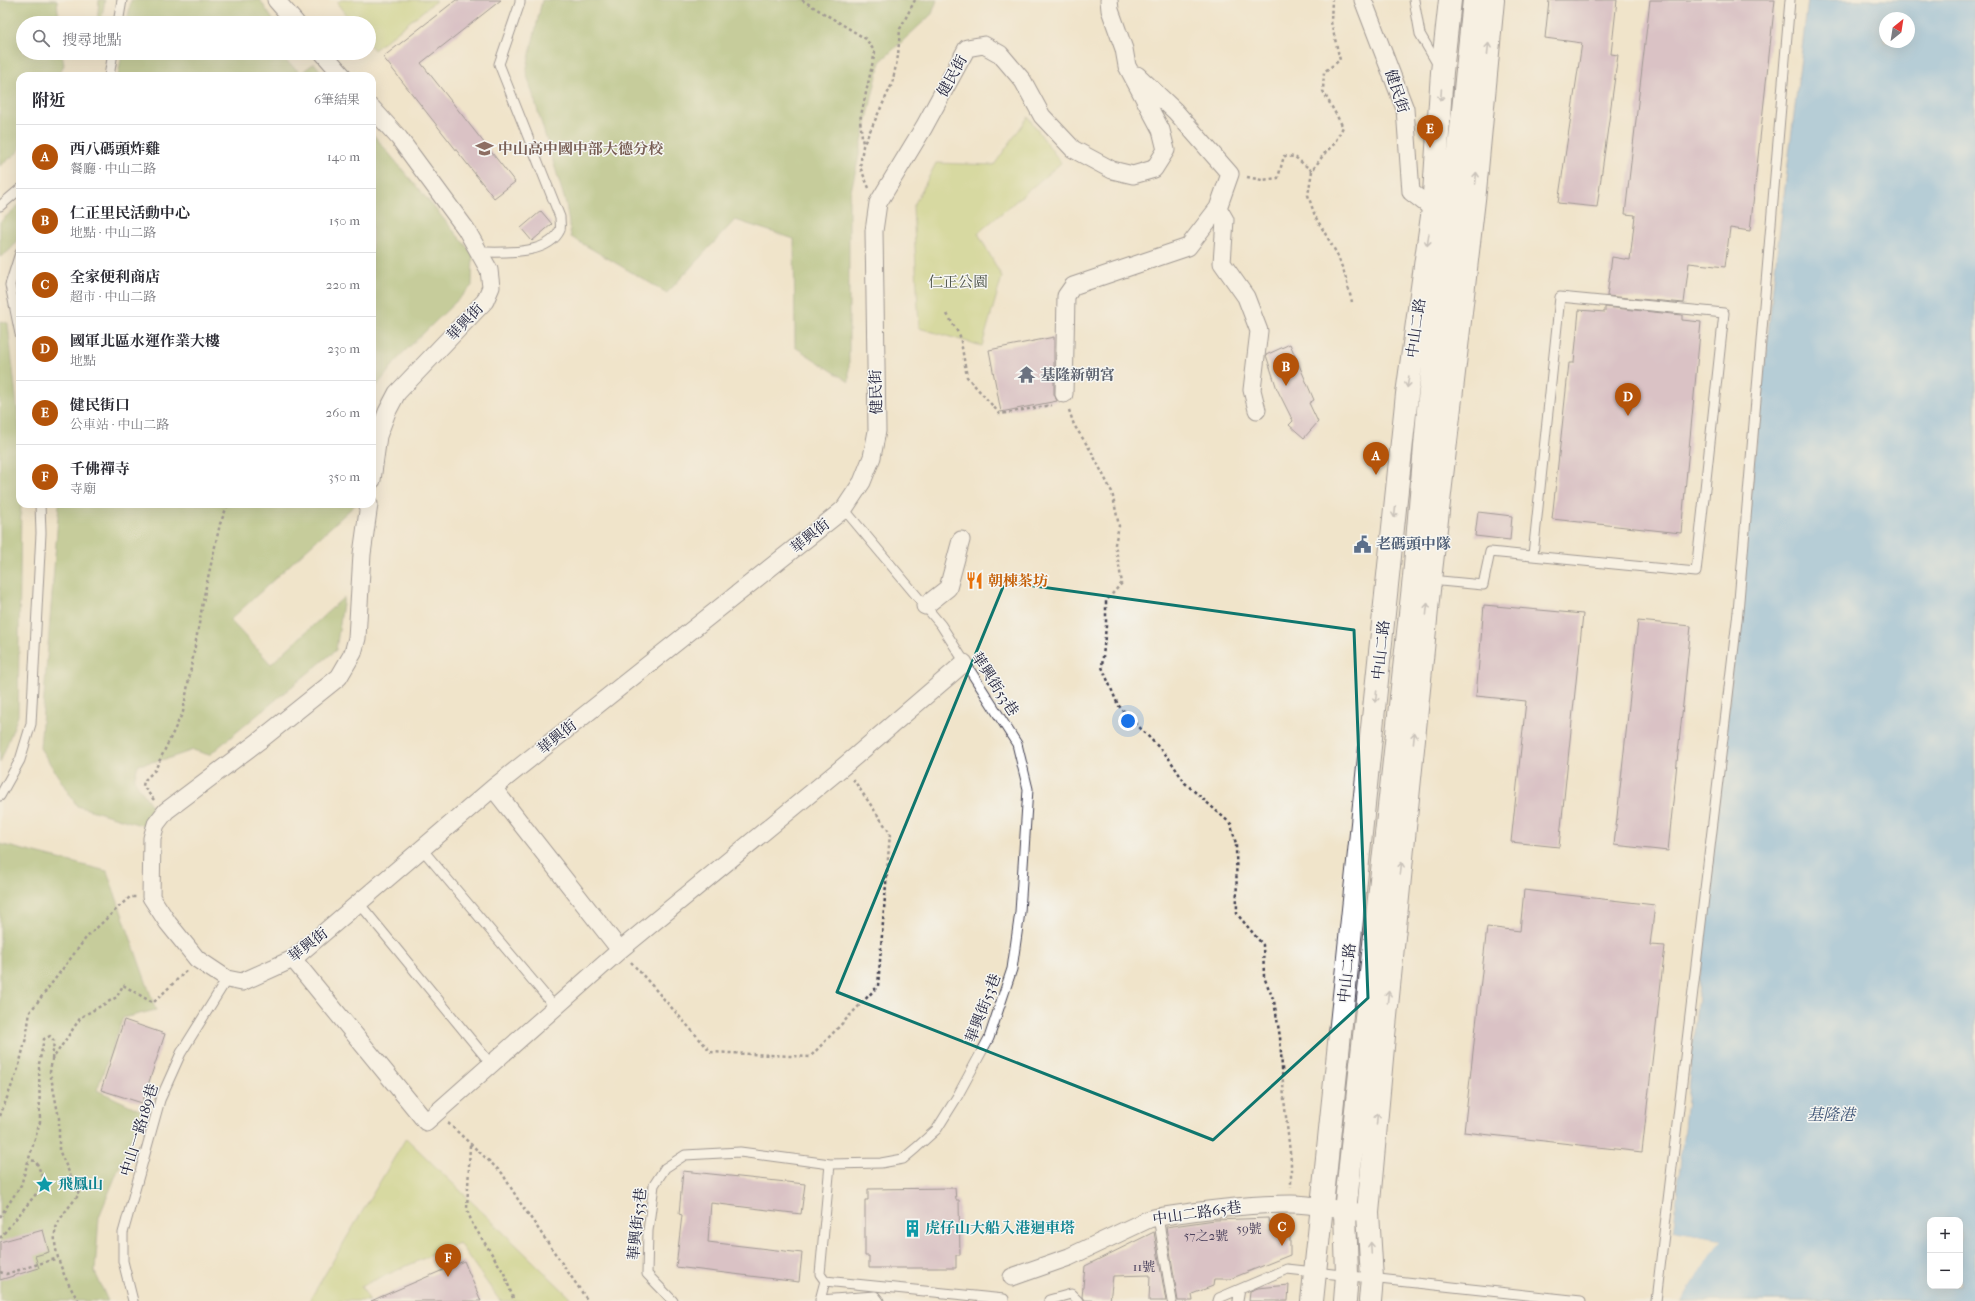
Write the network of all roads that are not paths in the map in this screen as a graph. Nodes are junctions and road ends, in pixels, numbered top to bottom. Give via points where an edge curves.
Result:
1 (122, 0) edge
2 (276, 0) edge
3 (520, 0) edge
4 (1109, 0) edge
5 (1364, 0) edge
6 (1414, 0) edge
7 (1450, 0) edge
8 (1474, 0) edge
9 (1493, 0) edge
10 (1790, 0) edge
11 (119, 16) edge
12 (290, 16) edge
13 (112, 60) edge
14 (329, 60) edge
15 (1127, 66) junction
16 (110, 72) edge
17 (340, 72) edge
18 (1442, 72) junction
19 (376, 112) edge
20 (16, 192) edge
21 (0, 206) edge
22 (1218, 208) junction
23 (1452, 213) junction
24 (479, 252) junction
25 (16, 266) edge
26 (16, 314) edge
27 (1065, 398) road end
28 (1257, 410) dead end
29 (376, 451) edge
30 (40, 508) edge
31 (368, 508) edge
32 (844, 509) junction
33 (960, 540) dead end
34 (1533, 555) junction
35 (1407, 576) junction
36 (925, 606) junction
37 (964, 663) junction
38 (493, 788) junction
39 (0, 796) edge
40 (422, 849) junction
41 (358, 903) junction
42 (620, 950) junction
43 (293, 959) junction
44 (227, 979) junction
45 (555, 1007) junction
46 (491, 1064) junction
47 (830, 1164) junction
48 (1322, 1206) junction
49 (1345, 1211) junction
50 (1368, 1214) junction
51 (1158, 1217) junction
52 (1315, 1271) junction
53 (1347, 1275) junction
54 (1012, 1277) dead end
55 (1372, 1278) junction
56 (825, 1281) junction
57 (1240, 1289) junction
58 (1004, 1299) dead end
59 (1049, 1300) edge
60 (133, 1301) edge
61 (673, 1301) edge
62 (879, 1301) edge
63 (1078, 1301) edge
64 (1172, 1301) edge
65 (1218, 1301) edge
66 (1238, 1301) edge
67 (1312, 1301) edge
68 (1344, 1301) edge
69 (1370, 1301) edge
70 (1581, 1301) edge
71 (1656, 1301) edge

1 - 11 lane
2 - 12 street
3 - 24 lane via 499,64 560,218 560,230 548,243 526,251
4 - 15 street, 健民街
5 - 23 street, 健民街 via 1405,109 1411,192
6 - 18 lane via 1420,34
7 - 18 street, 中山二路
8 - 23 street, 中山二路
23 -> 9 street, 中山二路 via 1475,191
10 - 71 lane via 1738,612
13 - 16 lane
14 - 17 street
15 - 22 street via 1175,111 1230,174
15 - 32 street, 健民街 via 1161,130 1166,150 1154,169 1133,175 1112,170 1073,149 1042,116 1023,81 1000,54 984,45 967,48 878,204 874,231 878,431 872,457 862,482
18 -> 23 street, 中山二路
19 - 24 street, 華興街 via 399,138 466,229
20 - 21 lane
22 - 27 street via 1188,247 1073,286 1066,296
22 - 28 street via 1225,220 1222,262 1246,296 1259,330 1252,390
23 - 35 street
23 - 35 street, 中山二路 via 1407,394
24 - 29 street, 華興街 via 489,270 491,287 485,301 397,393 378,436
25 - 26 lane via 10,285
30 - 39 lane via 31,724 20,760
31 - 44 street via 362,554 357,638 353,653 339,677 166,812 156,824 152,838 152,897 168,923 197,959
32 - 36 lane, 華興街53巷
32 - 38 street, 華興街
33 - 36 street via 948,588
34 - 34 lane via 1696,572 1724,314 1560,297
34 - 35 lane via 1490,552 1483,585
35 -> 48 street, 中山二路
35 - 49 street, 中山二路
50 -> 35 street via 1384,1036
36 - 37 lane, 華興街53巷 via 941,625
37 - 42 street via 844,766
37 - 47 lane, 華興街53巷 via 1017,744 1028,789 1020,912 1012,969 989,1038 937,1129 903,1159 881,1163
38 - 40 street, 華興街
38 - 42 street
40 - 41 street, 華興街
40 - 45 lane
41 - 43 street, 華興街
41 - 46 lane
42 - 45 street
43 - 44 street, 華興街 via 242,982
43 - 46 street via 426,1122
44 - 60 lane, 中山一路189巷 via 181,1054 160,1100 123,1234 123,1261
45 - 46 street
47 - 56 lane via 820,1274
47 - 61 lane, 華興街53巷 via 740,1152 685,1155 665,1168 654,1185 648,1231 647,1274
48 - 49 street, 中山二路65巷
48 - 51 street, 中山二路65巷 via 1291,1204 1217,1207
48 - 52 street, 中山二路
49 - 50 street, 中山二路65巷
49 - 53 street, 中山二路
55 -> 50 street
51 - 54 street, 中山二路65巷 via 1069,1257
51 - 64 lane
52 - 53 lane
52 - 57 lane via 1287,1269
52 - 67 street, 中山二路
53 - 55 lane
53 - 68 street, 中山二路
55 - 69 street
55 - 70 lane
56 - 58 lane
56 - 62 lane via 820,1300 875,1296
57 - 65 lane via 1219,1298
57 - 66 lane
59 - 63 lane via 1071,1294

